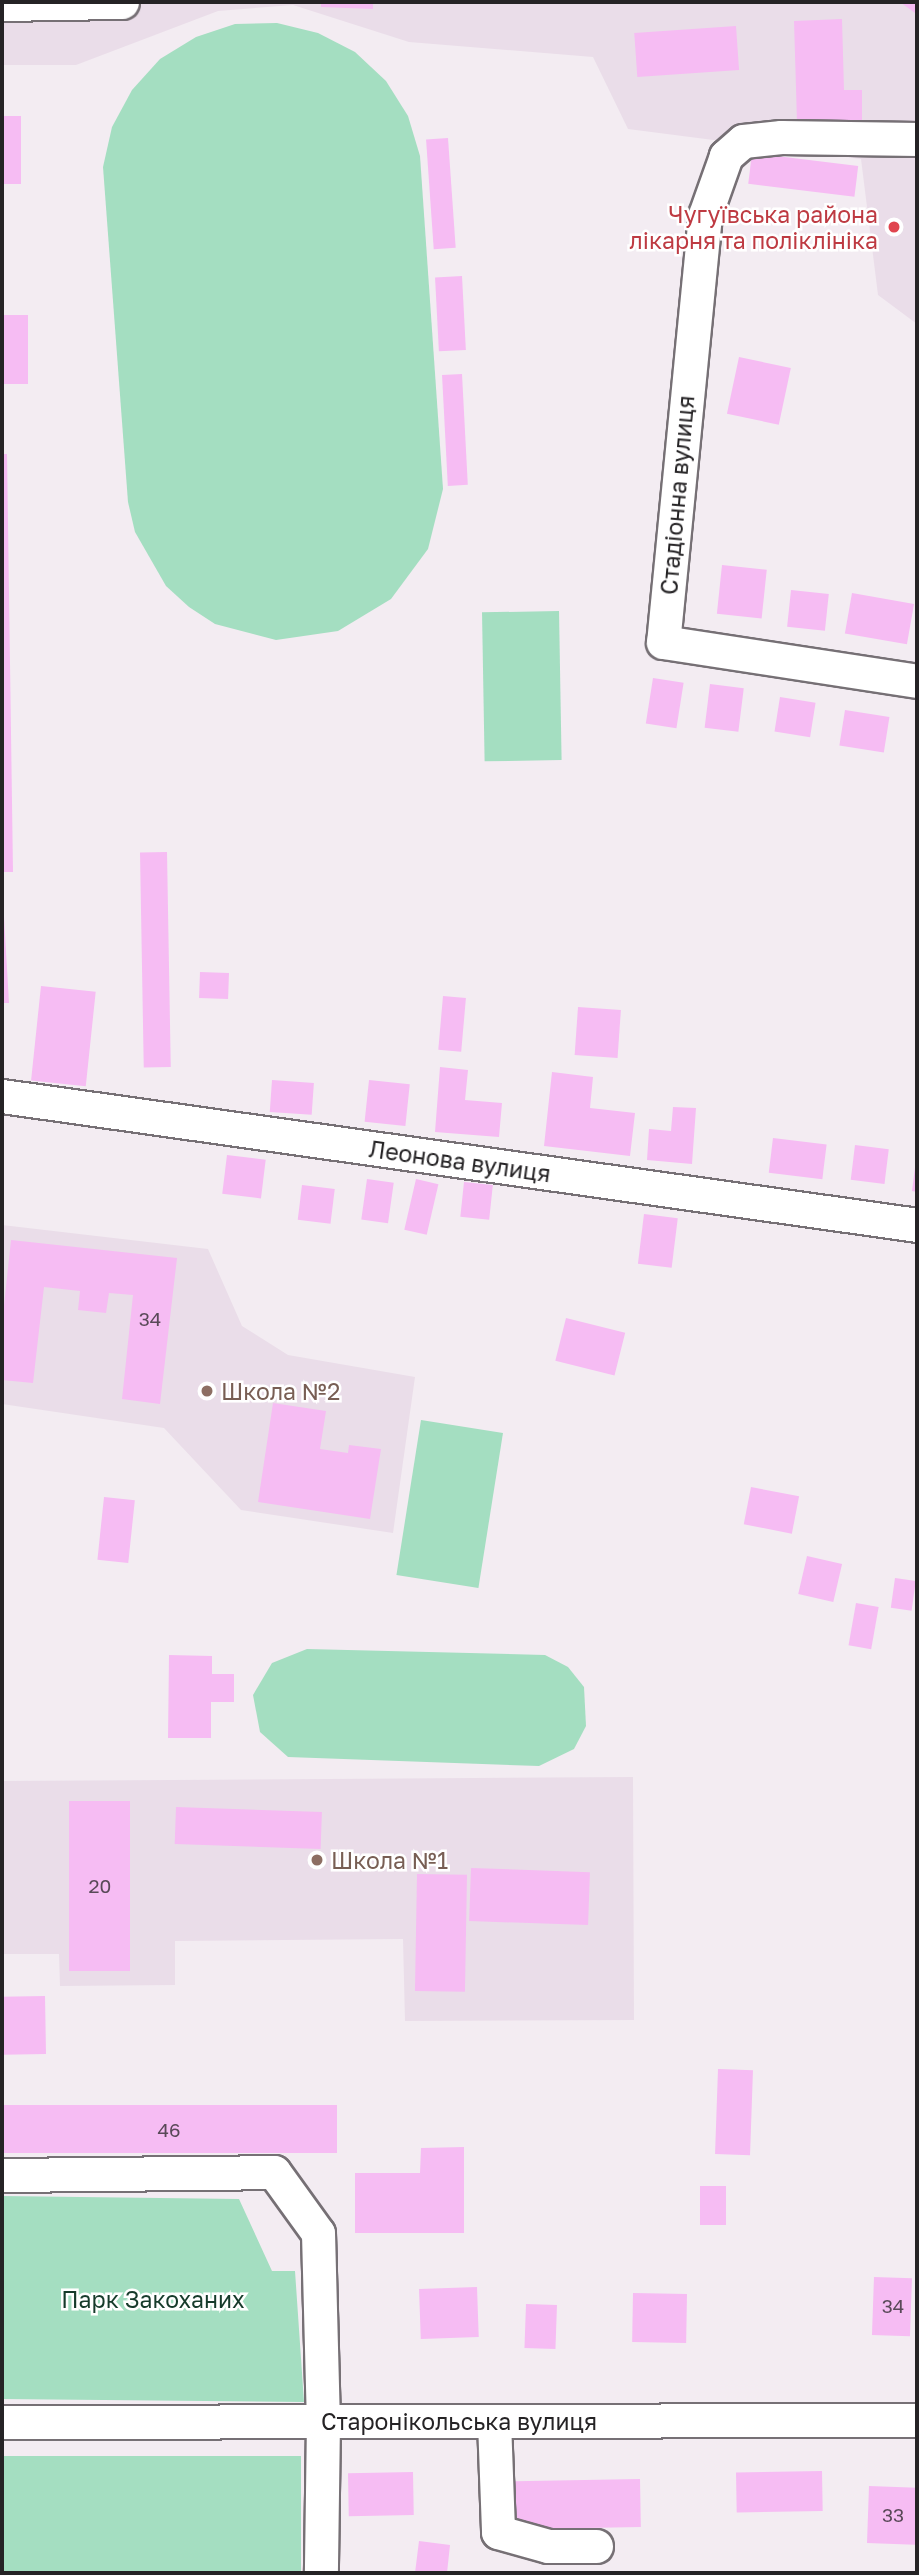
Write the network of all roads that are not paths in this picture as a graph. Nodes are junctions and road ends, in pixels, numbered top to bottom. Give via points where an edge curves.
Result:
1 (122, 2) edge
2 (2, 5) edge
3 (917, 139) edge
4 (917, 681) edge
5 (2, 1096) edge
6 (917, 1225) edge
7 (2, 2175) edge
8 (917, 2420) edge
9 (323, 2421) junction
10 (494, 2421) junction
11 (2, 2422) edge
12 (596, 2546) dead end
13 (548, 2560) edge
14 (321, 2573) edge

1 - 2 street
3 - 4 street, Стадіонна вулиця via 781,137 743,141 726,156 705,215 663,642
5 - 6 street, Леонова вулиця
7 - 9 street via 274,2172 318,2233
8 - 10 street, Старонікольська вулиця
9 - 10 street, Старонікольська вулиця
9 - 11 street, Старонікольська вулиця
9 - 14 street
10 - 13 street via 498,2532
12 - 13 street

